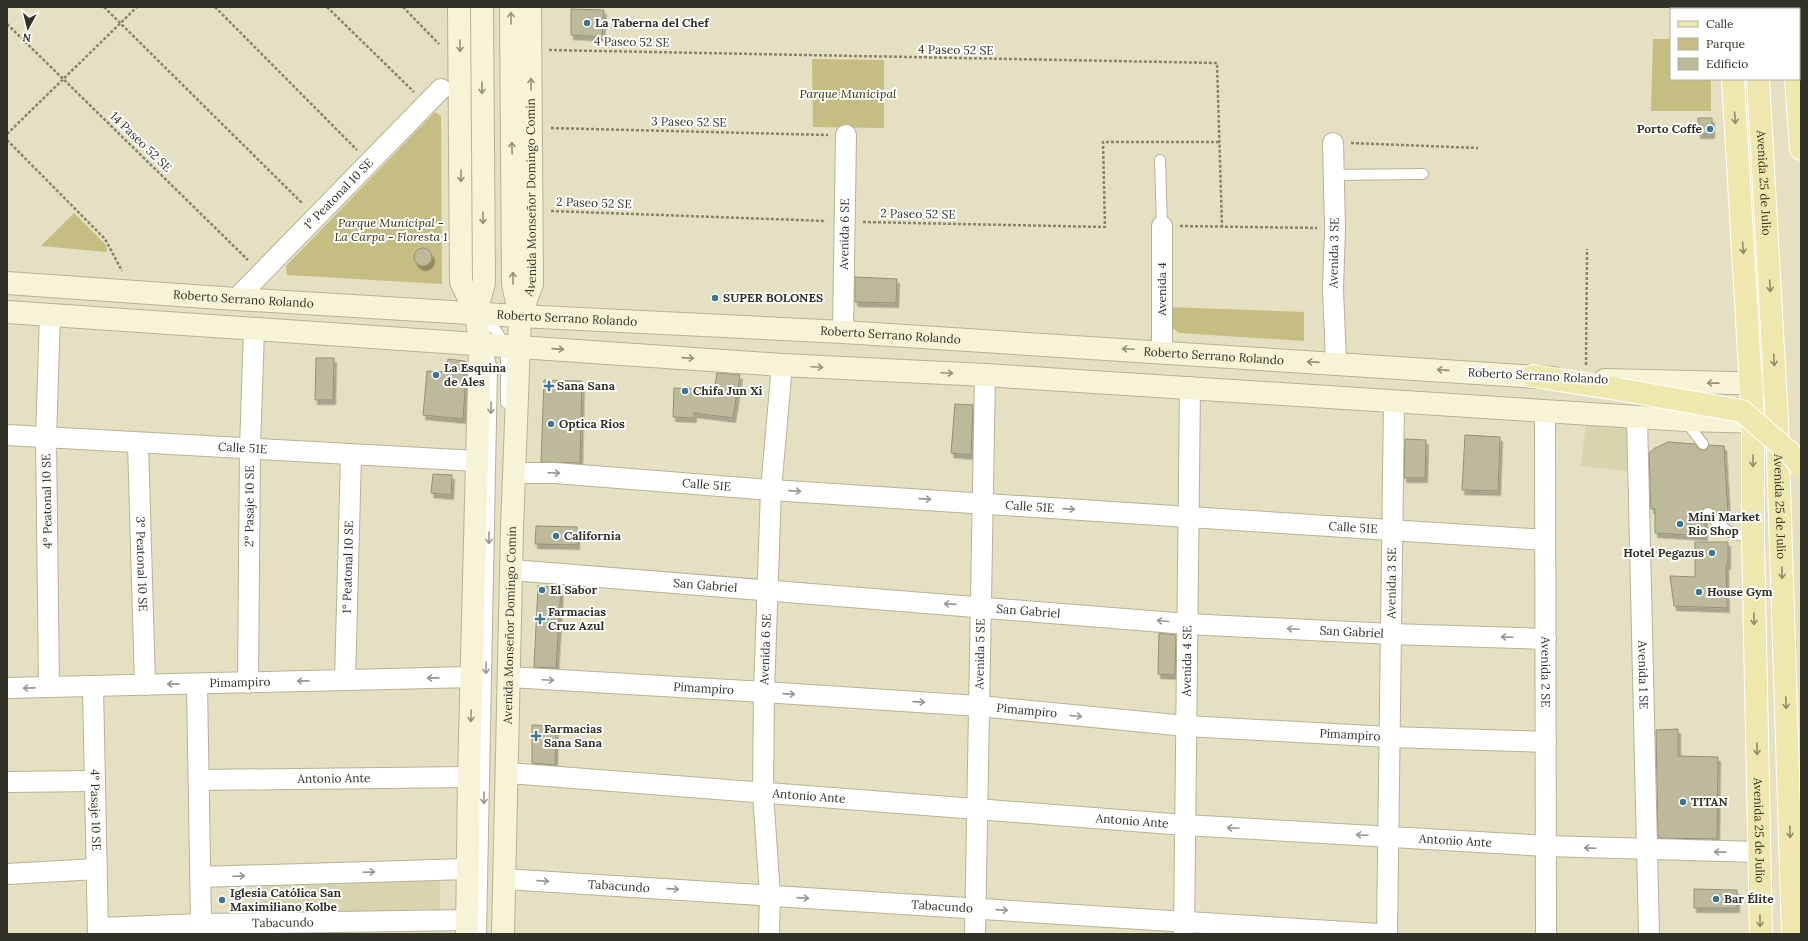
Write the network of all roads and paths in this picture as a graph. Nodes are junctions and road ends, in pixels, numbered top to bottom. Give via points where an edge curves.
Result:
1 (104, 7) edge
2 (137, 7) edge
3 (215, 7) edge
4 (327, 7) edge
5 (403, 7) edge
6 (459, 7) edge
7 (482, 7) edge
8 (511, 7) edge
9 (530, 7) edge
10 (120, 23) junction
11 (7, 24) edge
12 (440, 45) dead end
13 (531, 49) junction
14 (64, 79) junction
15 (1733, 80) edge
16 (1758, 80) edge
17 (1796, 80) edge
18 (441, 89) dead end
19 (426, 104) junction
20 (531, 127) junction
21 (7, 134) edge
22 (846, 135) joint
23 (7, 140) edge
24 (1218, 142) junction
25 (1333, 143) joint
26 (1478, 148) dead end
27 (1801, 149) edge
28 (1160, 160) dead end
29 (370, 162) junction
30 (1333, 174) junction
31 (1423, 174) dead end
32 (532, 210) junction
33 (317, 216) junction
34 (845, 222) junction
35 (1162, 226) junction
36 (1222, 227) junction
37 (1335, 228) junction
38 (1587, 249) dead end
39 (262, 273) junction
40 (7, 283) edge
41 (7, 290) edge
42 (133, 291) junction
43 (236, 299) junction
44 (7, 302) edge
45 (7, 312) edge
46 (50, 315) junction
47 (520, 316) junction
48 (477, 317) junction
49 (254, 329) junction
50 (843, 332) junction
51 (480, 344) junction
52 (512, 346) junction
53 (1162, 352) junction
54 (1336, 363) junction
55 (782, 365) junction
56 (985, 375) junction
57 (1533, 376) junction
58 (1586, 380) junction
59 (1752, 384) junction
60 (1775, 384) junction
61 (1190, 388) junction
62 (1394, 401) junction
63 (1545, 411) junction
64 (506, 414) dead end
65 (1637, 416) junction
66 (1685, 420) junction
67 (1753, 422) junction
68 (1777, 422) junction
69 (505, 430) dead end
70 (7, 435) edge
71 (46, 438) junction
72 (138, 443) junction
73 (1703, 444) dead end
74 (250, 449) junction
75 (351, 454) junction
76 (477, 461) junction
77 (1801, 466) edge
78 (515, 472) junction
79 (771, 490) junction
80 (983, 503) junction
81 (1708, 513) dead end
82 (1189, 516) junction
83 (1392, 530) junction
84 (1752, 538) junction
85 (1545, 540) junction
86 (512, 570) junction
87 (768, 590) junction
88 (981, 606) junction
89 (1188, 624) junction
90 (1391, 634) junction
91 (1546, 639) junction
92 (472, 677) junction
93 (509, 677) junction
94 (345, 680) junction
95 (248, 683) junction
96 (197, 684) junction
97 (145, 685) junction
98 (93, 686) junction
99 (49, 687) junction
100 (7, 688) edge
101 (764, 692) junction
102 (979, 706) junction
103 (1186, 726) junction
104 (1389, 737) junction
105 (1546, 742) junction
106 (507, 773) junction
107 (469, 777) junction
108 (199, 780) junction
109 (95, 781) junction
110 (7, 782) edge
111 (763, 794) junction
112 (978, 810) junction
113 (1185, 825) junction
114 (1388, 836) junction
115 (1546, 846) junction
116 (1648, 850) junction
117 (1759, 852) junction
118 (97, 868) junction
119 (468, 869) junction
120 (7, 874) edge
121 (200, 877) junction
122 (504, 879) junction
123 (770, 896) junction
124 (976, 909) junction
125 (201, 924) junction
126 (1184, 928) edge
127 (472, 929) edge
128 (98, 931) edge
129 (495, 934) edge
130 (503, 934) edge
131 (770, 934) edge
132 (975, 934) edge
133 (1379, 934) edge
134 (1387, 934) edge
135 (1546, 934) edge
136 (1649, 934) edge
137 (1760, 934) edge
138 (1793, 934) edge

1 - 10 path
2 - 10 path
3 - 29 path
4 - 19 path
5 - 12 path
6 -> 48 main road via 461,282
7 -> 48 main road via 484,283
47 -> 8 main road, Avenida Monseñor Domingo Comín via 513,284
9 - 13 main road, Avenida Monseñor Domingo Comín
10 - 14 path
10 - 33 path
11 - 14 path, 14 Paseo 52 SE
20 -> 13 main road, Avenida Monseñor Domingo Comín
13 - 24 path, 4 Paseo 52 SE via 1217,64
14 - 21 path
14 - 39 path, 14 Paseo 52 SE
15 -> 59 main road, Avenida 25 de Julio
16 -> 60 main road, Avenida 25 de Julio
17 - 27 main road
18 - 19 street, 1° Peatonal 10 SE
19 - 29 street, 1° Peatonal 10 SE
20 - 22 path, 3 Paseo 52 SE
20 - 32 main road, Avenida Monseñor Domingo Comín
22 - 34 street, Avenida 6 SE
23 - 42 path via 105,240
24 - 34 path, 2 Paseo 52 SE via 1103,142 1105,226
24 - 36 path, 4 Paseo 52 SE
25 - 26 path
25 - 30 street, Avenida 3 SE
28 - 35 lane
29 - 33 street, 1° Peatonal 10 SE
30 - 31 lane
30 - 37 street, Avenida 3 SE
32 - 34 path, 2 Paseo 52 SE
32 - 47 main road, Avenida Monseñor Domingo Comín via 532,284
33 - 39 street, 1° Peatonal 10 SE
34 - 50 street, Avenida 6 SE
35 - 36 path
35 - 53 street, Avenida 4
36 - 37 path
37 - 54 street, Avenida 3 SE via 1332,289
38 - 58 path
39 - 43 street, 1° Peatonal 10 SE
40 - 42 main road, Roberto Serrano Rolando
41 - 48 lane, Roberto Serrano Rolando
42 - 43 main road, Roberto Serrano Rolando
43 - 48 main road, Roberto Serrano Rolando
44 - 51 lane, Roberto Serrano Rolando via 463,335
45 - 46 main road, Roberto Serrano Rolando
46 - 49 main road, Roberto Serrano Rolando
46 - 71 street, 4° Peatonal 10 SE
47 - 48 main road, Roberto Serrano Rolando
47 - 50 main road, Roberto Serrano Rolando
47 - 52 main road, Avenida Monseñor Domingo Comin
48 - 51 main road, Avenida Monseñor Domingo Comin
48 - 52 lane, Roberto Serrano Rolando via 495,329
49 - 51 main road, Roberto Serrano Rolando
49 - 74 street, 2° Pasaje 10 SE
53 -> 50 main road, Roberto Serrano Rolando
51 - 52 main road, Roberto Serrano Rolando
51 - 76 main road, Avenida Monseñor Domingo Comin
51 -> 127 lane, Avenida Monseñor Domingo Comin via 488,354 492,368
52 -> 55 main road, Roberto Serrano Rolando
52 - 64 lane, Avenida Monseñor Domingo Comin
52 - 78 main road, Avenida Monseñor Domingo Comin
54 -> 53 main road, Roberto Serrano Rolando
57 -> 54 main road, Roberto Serrano Rolando
55 -> 56 main road, Roberto Serrano Rolando
55 - 79 street, Avenida 6 SE
56 - 61 main road, Roberto Serrano Rolando
56 - 80 street, Avenida 5 SE
57 - 58 main road, Roberto Serrano Rolando
57 - 77 main road, bridge via 1742,411 1790,452
59 -> 58 main road, Roberto Serrano Rolando
59 - 60 main road, Roberto Serrano Rolando
59 - 67 main road, Avenida 25 de Julio
60 - 68 main road, Avenida 25 de Julio
61 - 62 main road, Roberto Serrano Rolando
61 - 82 street, Avenida 4 SE
62 - 63 main road, Roberto Serrano Rolando
62 - 83 street, Avenida 3 SE
63 - 65 main road, Roberto Serrano Rolando
63 - 85 street, Avenida 2 SE
65 - 66 main road, Roberto Serrano Rolando
65 - 116 street, Avenida 1 SE
66 - 67 main road, Roberto Serrano Rolando
66 - 73 lane
67 - 68 main road, Roberto Serrano Rolando
67 -> 84 main road, Avenida 25 de Julio
68 -> 138 main road, Avenida 25 de Julio
69 - 129 lane, Avenida Monseñor Domingo Comin
70 - 71 street, Calle 51E
71 - 72 street, Calle 51E
71 - 99 street, 4° Peatonal 10 SE
72 - 74 street, Calle 51E
72 - 97 street, 3° Peatonal 10 SE
74 - 75 street, Calle 51E
74 - 95 street, 2° Pasaje 10 SE
75 - 76 street, Calle 51E
75 - 94 street, 1° Peatonal 10 SE
76 - 92 main road, Avenida Monseñor Domingo Comin
78 -> 79 street, Calle 51E
78 - 86 main road, Avenida Monseñor Domingo Comin
79 -> 80 street, Calle 51E
79 - 87 street, Avenida 6 SE
80 -> 82 street, Calle 51E
80 - 88 street, Avenida 5 SE
81 - 84 lane via 1723,530
82 - 83 street, Calle 51E
82 - 89 street, Avenida 4 SE
83 - 85 street, Calle 51E
83 - 90 street, Avenida 3 SE
84 -> 117 main road, Avenida 25 de Julio
85 - 91 street, Avenida 2 SE
86 - 87 street, San Gabriel
86 - 93 main road, Avenida Monseñor Domingo Comin
88 -> 87 street, San Gabriel
87 - 101 street, Avenida 6 SE
89 -> 88 street, San Gabriel
88 - 102 street, Avenida 5 SE
90 -> 89 street, San Gabriel
89 - 103 street, Avenida 4 SE
91 -> 90 street, San Gabriel
90 - 104 street, Avenida 3 SE
91 - 105 street, Avenida 2 SE
92 -> 94 street, Pimampiro
92 -> 107 main road, Avenida Monseñor Domingo Comin
93 -> 101 street, Pimampiro
93 - 106 main road, Avenida Monseñor Domingo Comin
94 -> 95 street, Pimampiro
95 - 96 street, Pimampiro
96 -> 97 street, Pimampiro
96 - 108 street
97 - 98 street, Pimampiro
98 - 99 street, Pimampiro
98 - 109 street, 4° Pasaje 10 SE
99 -> 100 street, Pimampiro
101 -> 102 street, Pimampiro
101 - 111 street, Avenida 6 SE
102 -> 103 street, Pimampiro
102 - 112 street, Avenida 5 SE
103 - 104 street, Pimampiro
103 - 113 street, Avenida 4 SE
104 - 105 street, Pimampiro
104 - 114 street, Avenida 3 SE
105 - 115 street, Avenida 2 SE
106 - 111 street, Antonio Ante
106 - 122 main road, Avenida Monseñor Domingo Comin
107 - 108 street, Antonio Ante
107 - 119 main road, Avenida Monseñor Domingo Comin
108 - 121 street
109 - 110 street
109 - 118 street, 4° Pasaje 10 SE
111 - 112 street, Antonio Ante
111 - 123 street, Avenida 6 SE
112 - 113 street, Antonio Ante
112 - 124 street, Avenida 5 SE
114 -> 113 street, Antonio Ante
113 - 126 street, Avenida 4 SE
114 - 115 street, Antonio Ante
114 - 134 street, Avenida 3 SE
116 -> 115 street, Antonio Ante
115 - 135 street, Avenida 2 SE
117 -> 116 street, Antonio Ante
116 - 136 street, Avenida 1 SE
117 -> 137 main road, Avenida 25 de Julio
118 - 120 street
118 - 128 street, 4° Pasaje 10 SE
121 -> 119 street
119 - 127 main road, Avenida Monseñor Domingo Comin
121 - 125 street
122 -> 123 street, Tabacundo
122 - 130 main road, Avenida Monseñor Domingo Comin
123 -> 124 street, Tabacundo
123 - 131 street, Avenida 6 SE
124 -> 126 street, Tabacundo
124 - 132 street, Avenida 5 SE
125 - 127 street, Tabacundo
125 - 128 street, Tabacundo
126 - 133 street, Tabacundo

